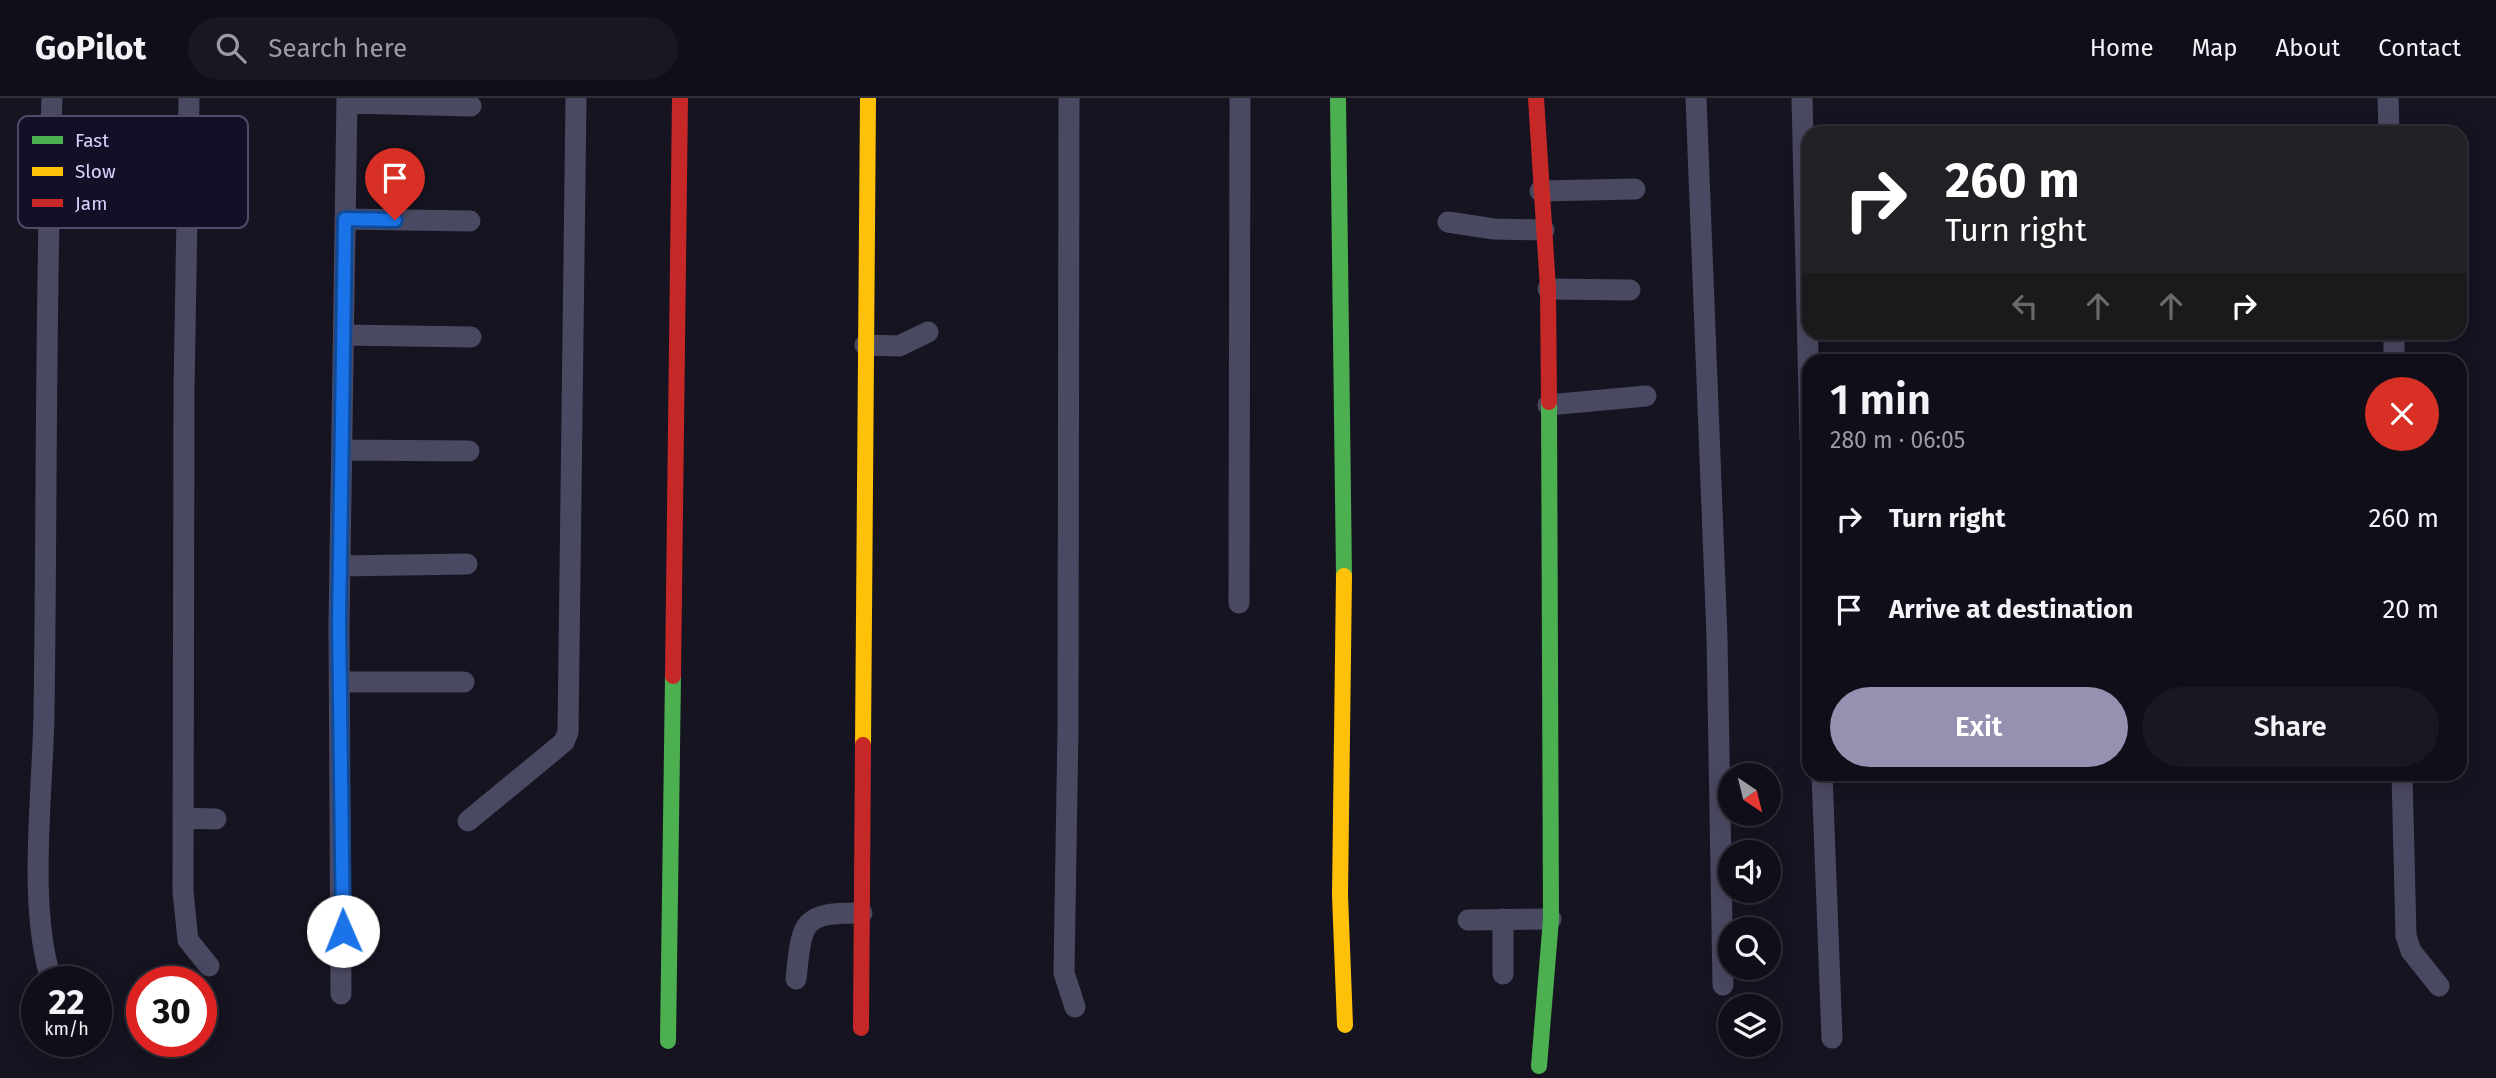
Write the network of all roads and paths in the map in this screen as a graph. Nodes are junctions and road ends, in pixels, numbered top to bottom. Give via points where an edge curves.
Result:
1 (52, 98) edge
2 (189, 98) edge
3 (576, 98) edge
4 (680, 98) edge
5 (868, 98) edge
6 (1069, 98) edge
7 (1240, 98) edge
8 (1338, 98) edge
9 (1536, 98) edge
10 (1696, 98) edge
11 (1802, 98) edge
12 (2388, 98) edge
13 (347, 100) edge
14 (471, 106) dead end
15 (51, 116) edge
16 (189, 116) edge
17 (1803, 126) edge
18 (2389, 126) edge
19 (1635, 189) dead end
20 (1540, 191) junction
21 (345, 219) junction
22 (470, 221) dead end
23 (1448, 222) dead end
24 (48, 228) edge
25 (187, 228) edge
26 (1544, 230) junction
27 (1548, 289) junction
28 (1630, 290) dead end
29 (928, 332) dead end
30 (344, 335) junction
31 (471, 337) dead end
32 (865, 345) junction
33 (1646, 397) dead end
34 (1548, 405) junction
35 (342, 450) junction
36 (469, 451) dead end
37 (467, 564) dead end
38 (340, 566) junction
39 (1239, 603) dead end
40 (339, 682) junction
41 (464, 682) dead end
42 (1822, 781) edge
43 (2402, 781) edge
44 (183, 818) junction
45 (216, 819) dead end
46 (468, 821) dead end
47 (862, 914) junction
48 (1503, 919) junction
49 (1551, 919) junction
50 (1468, 920) dead end
51 (48, 966) edge
52 (209, 966) dead end
53 (1503, 974) dead end
54 (796, 979) dead end
55 (1723, 985) dead end
56 (2439, 986) dead end
57 (341, 994) dead end
58 (1075, 1007) dead end
59 (1345, 1025) dead end
60 (861, 1028) dead end
61 (1832, 1038) dead end
62 (668, 1041) dead end
63 (1539, 1066) dead end

1 - 15 street
2 - 16 street
3 - 46 street via 569,732 564,742
4 - 62 street
5 - 32 street
6 - 58 street via 1069,713 1064,973
7 - 39 street
8 - 59 street via 1345,629 1340,895
9 - 20 street
10 - 55 street via 1717,637
11 - 17 street
12 - 18 street
13 - 14 street
13 - 21 street
19 - 20 street
20 - 26 street
21 - 22 street
21 - 30 street
23 - 26 street
24 - 51 street via 39,900
25 - 44 street
26 - 27 street
27 - 28 street
27 - 34 street
29 - 32 street via 899,346
30 - 31 street
30 - 35 street
32 - 47 street
33 - 34 street
34 - 49 street
35 - 36 street
35 - 38 street
37 - 38 street
38 - 40 street
40 - 41 street
40 - 57 street
42 - 61 street
43 - 56 street via 2406,936 2411,951
44 - 45 street
44 - 52 street via 184,924 188,940
47 - 54 street via 822,914 807,926
47 - 60 street
48 - 49 street
48 - 50 street
48 - 53 street
49 - 63 street

